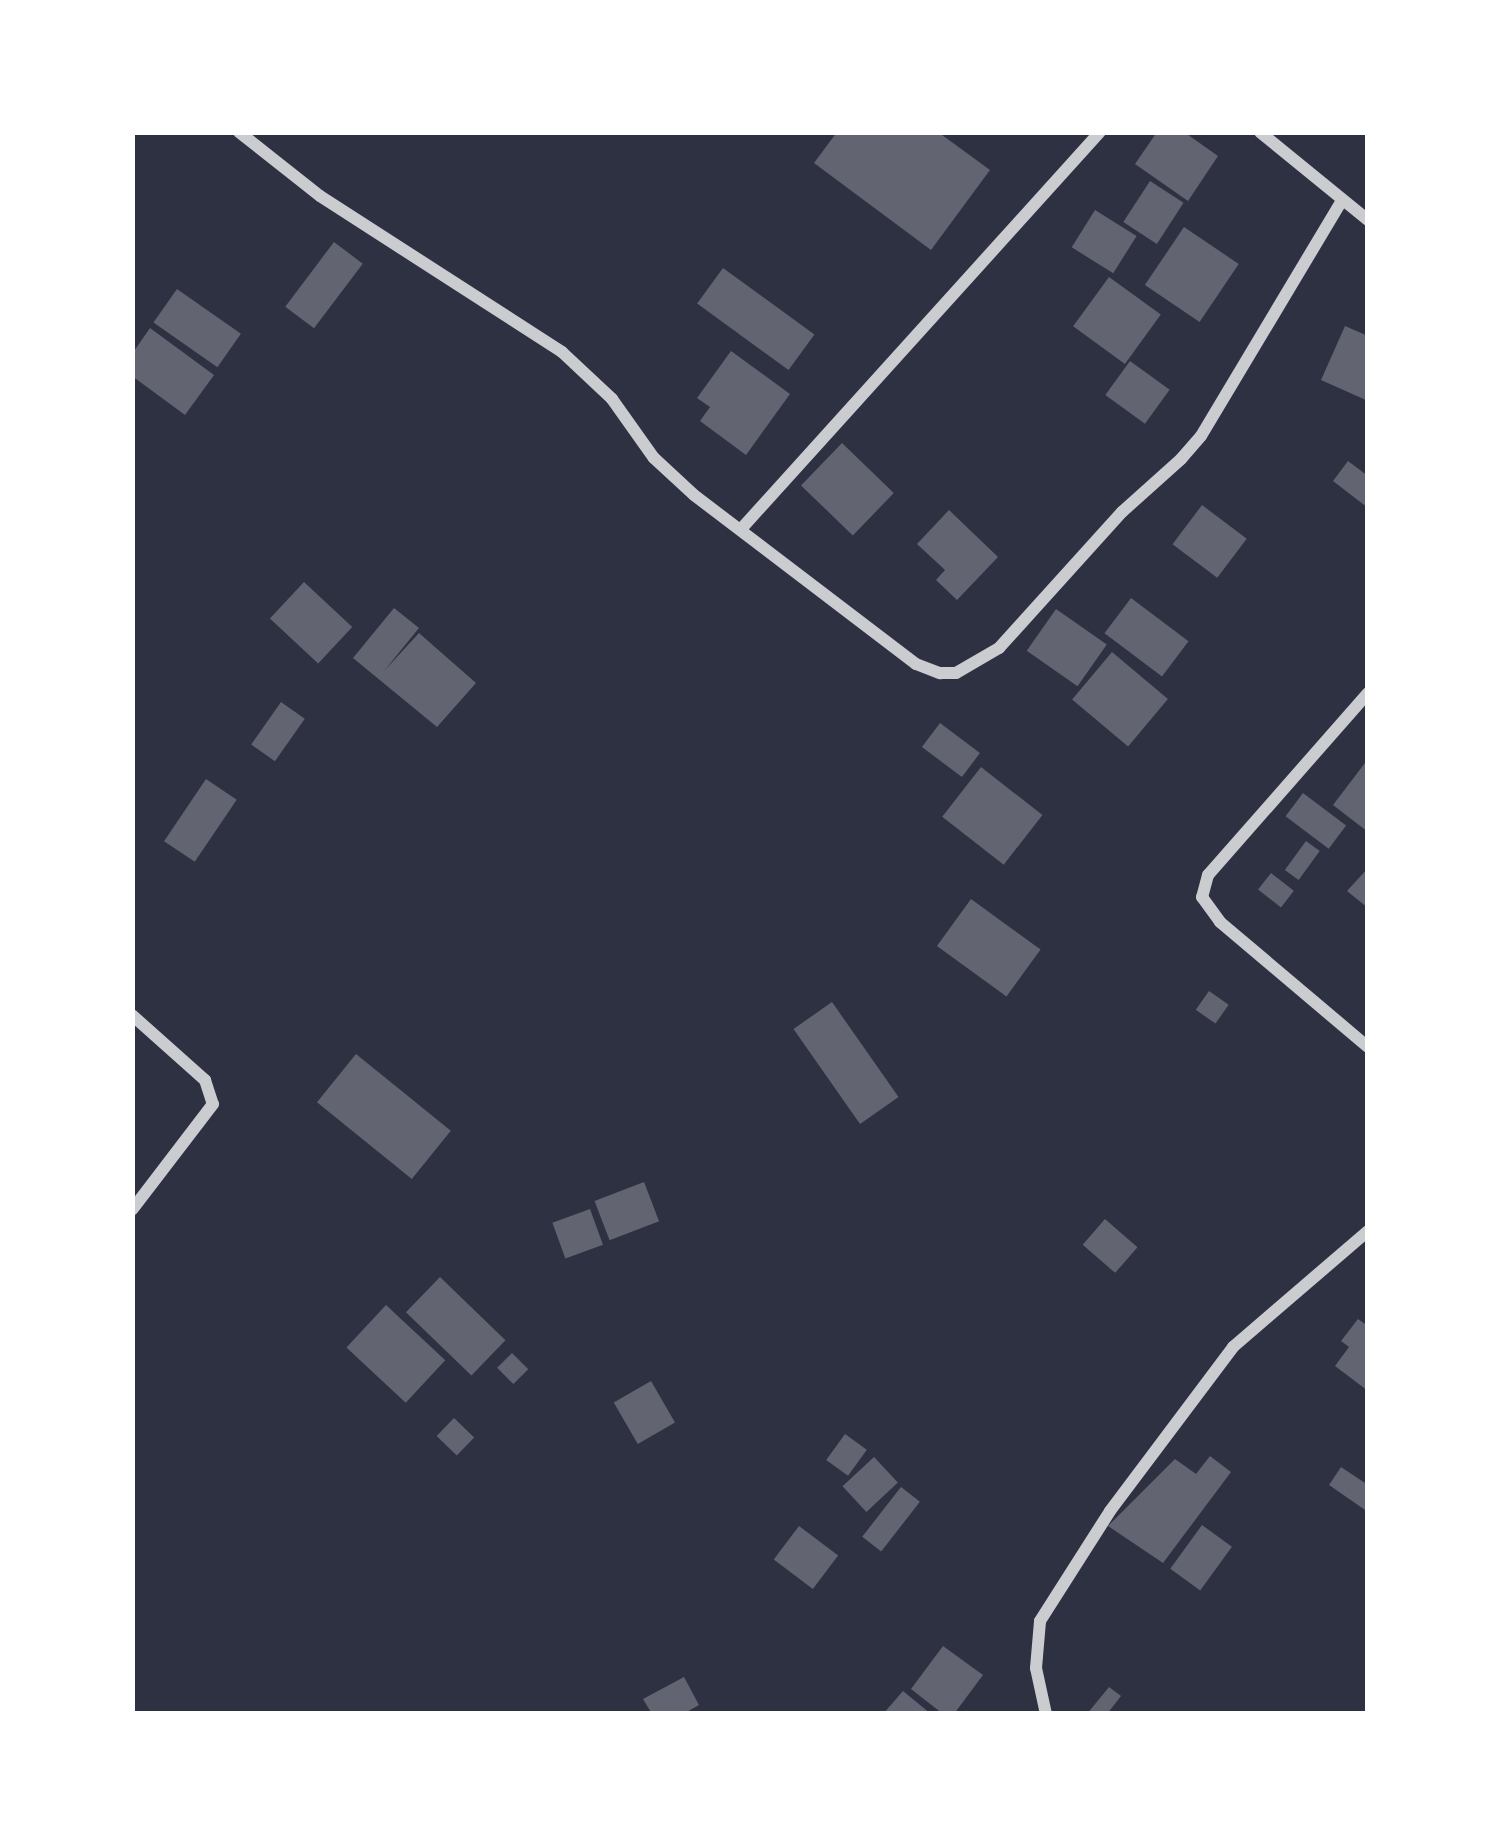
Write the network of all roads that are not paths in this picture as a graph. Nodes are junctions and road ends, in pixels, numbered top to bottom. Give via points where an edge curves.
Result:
1 (239, 132) edge
2 (1100, 132) edge
3 (1260, 132) edge
4 (1342, 200) junction
5 (1368, 220) edge
6 (742, 528) junction
7 (1368, 693) edge
8 (132, 1015) edge
9 (1368, 1047) edge
10 (132, 1210) edge
11 (1368, 1231) edge
12 (1046, 1714) edge

1 - 6 street via 320,196 562,352 612,399 654,458
2 - 6 street
3 - 4 street
4 - 5 street
4 - 6 street via 1201,436 999,648 973,665 956,673 916,664
7 - 9 street via 1208,875 1202,897 1220,922
8 - 10 street via 205,1080 213,1104
11 - 12 street via 1233,1347 1110,1511 1040,1622 1036,1668

